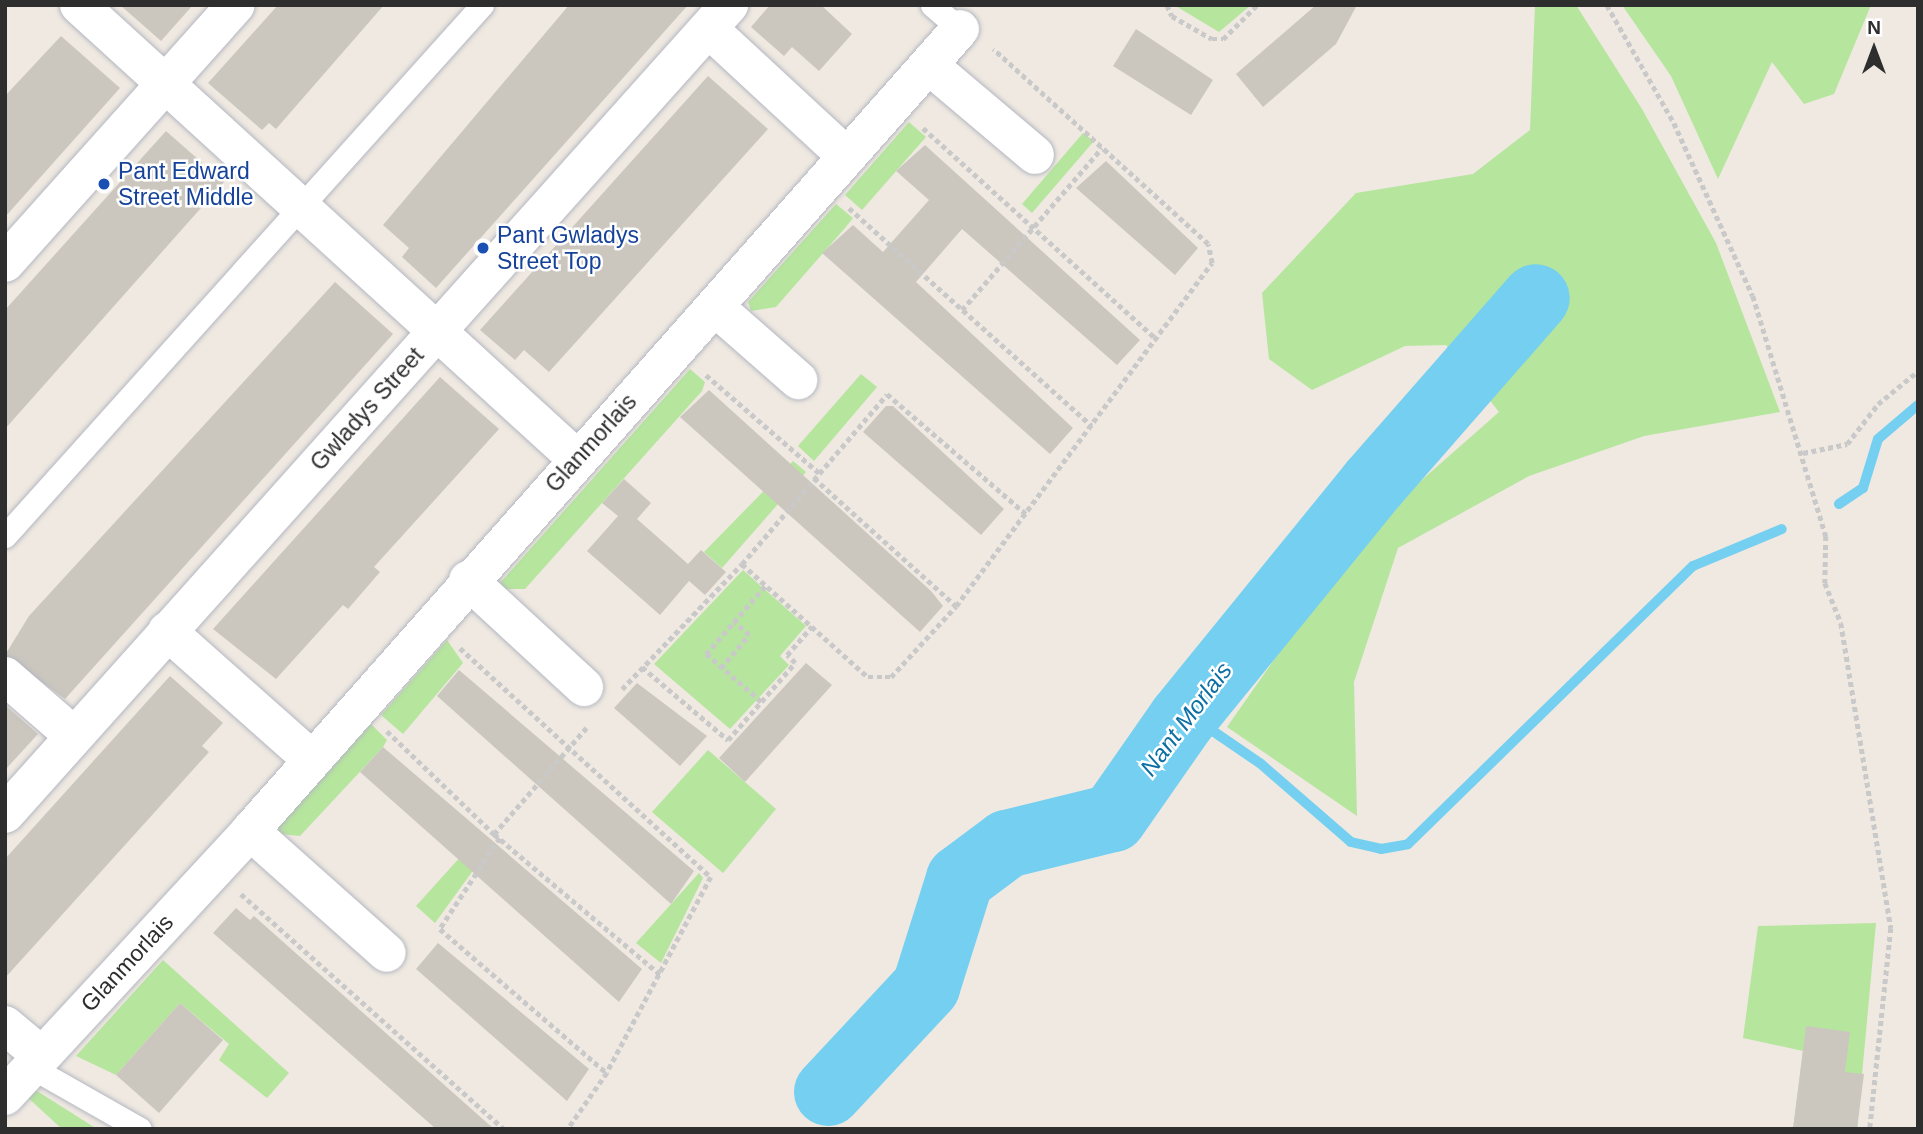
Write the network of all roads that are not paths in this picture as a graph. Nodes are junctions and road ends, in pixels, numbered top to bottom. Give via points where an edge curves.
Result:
1 (79, 5) edge
2 (236, 5) edge
3 (482, 5) edge
4 (719, 17) edge
5 (946, 17) edge
6 (931, 67) junction
7 (164, 86) junction
8 (1035, 155) dead end
9 (835, 171) junction
10 (300, 210) junction
11 (5, 263) edge
12 (715, 307) junction
13 (436, 332) junction
14 (798, 380) dead end
15 (576, 458) junction
16 (5, 536) edge
17 (468, 580) junction
18 (167, 631) junction
19 (5, 676) edge
20 (599, 699) road end
21 (74, 736) junction
22 (310, 758) junction
23 (5, 814) edge
24 (250, 831) junction
25 (387, 953) dead end
26 (5, 1025) edge
27 (36, 1062) junction
28 (5, 1096) edge
29 (140, 1129) edge

1 - 7 street
2 - 7 street
3 - 10 lane
4 - 9 street
4 - 13 street, Gwladys Street
5 - 6 street, Glanmorlais
6 - 8 street
6 - 9 street, Glanmorlais
7 - 10 street
7 - 11 street
9 - 12 street, Glanmorlais
10 - 13 street
10 - 16 lane
12 - 14 street
12 - 15 street, Glanmorlais
13 - 15 street
13 - 18 street, Gwladys Street
15 - 17 street, Glanmorlais
17 - 20 street
17 - 22 street, Glanmorlais
18 - 21 street, Gwladys Street
18 - 22 street
19 - 21 street
21 - 23 street, Gwladys Street
22 - 24 street, Glanmorlais
24 - 25 street
24 - 27 street, Glanmorlais
26 - 27 street
27 - 28 street, Glanmorlais
27 - 29 lane

